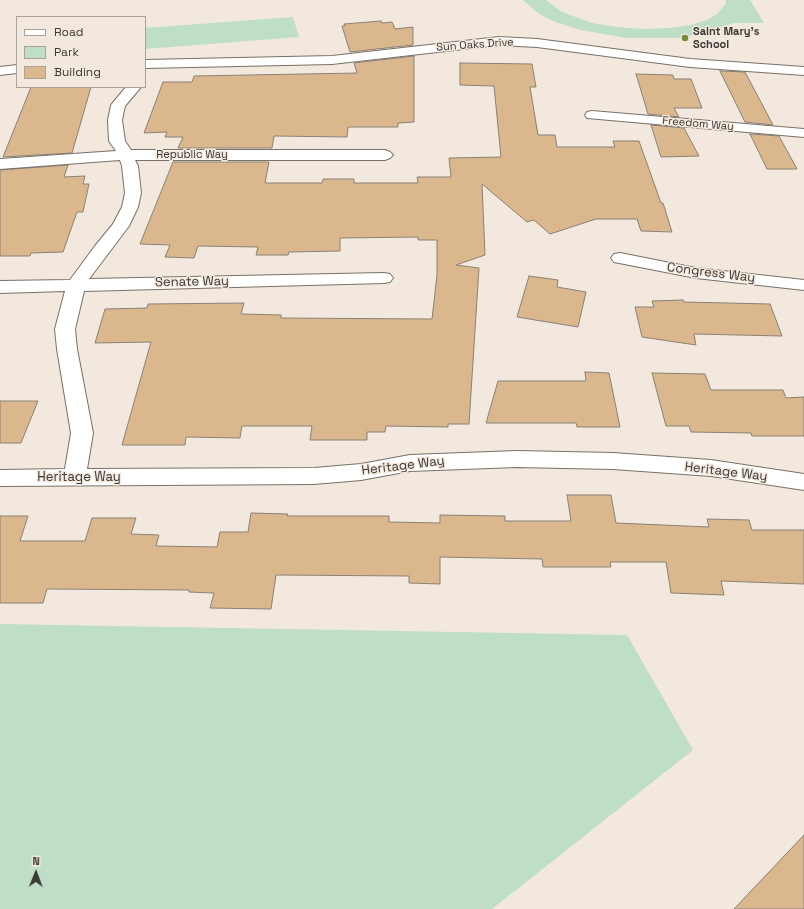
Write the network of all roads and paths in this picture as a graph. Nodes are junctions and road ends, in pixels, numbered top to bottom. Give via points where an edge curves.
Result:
1 (150, 64) edge
2 (16, 69) edge
3 (0, 71) edge
4 (804, 71) edge
5 (133, 88) edge
6 (592, 115) dead end
7 (804, 134) edge
8 (126, 155) junction
9 (385, 155) dead end
10 (0, 164) edge
11 (620, 258) dead end
12 (384, 278) dead end
13 (76, 285) junction
14 (804, 285) edge
15 (0, 287) edge
16 (74, 477) junction
17 (0, 478) edge
18 (804, 482) edge

1 - 4 street, Sun Oaks Drive via 332,60 499,41 537,43 690,63
2 - 3 street
5 - 8 street via 118,105 115,120 117,141
6 - 7 street, Freedom Way
8 - 9 street, Republic Way
8 - 10 street, Republic Way
8 - 13 street via 133,193 130,207 121,226
11 - 14 street, Congress Way via 696,273
12 - 13 street, Senate Way
13 - 15 street, Senate Way
13 - 16 street via 65,329 82,433
16 - 17 street, Heritage Way
16 - 18 street, Heritage Way via 314,476 361,472 410,463 517,459 613,461 711,468

